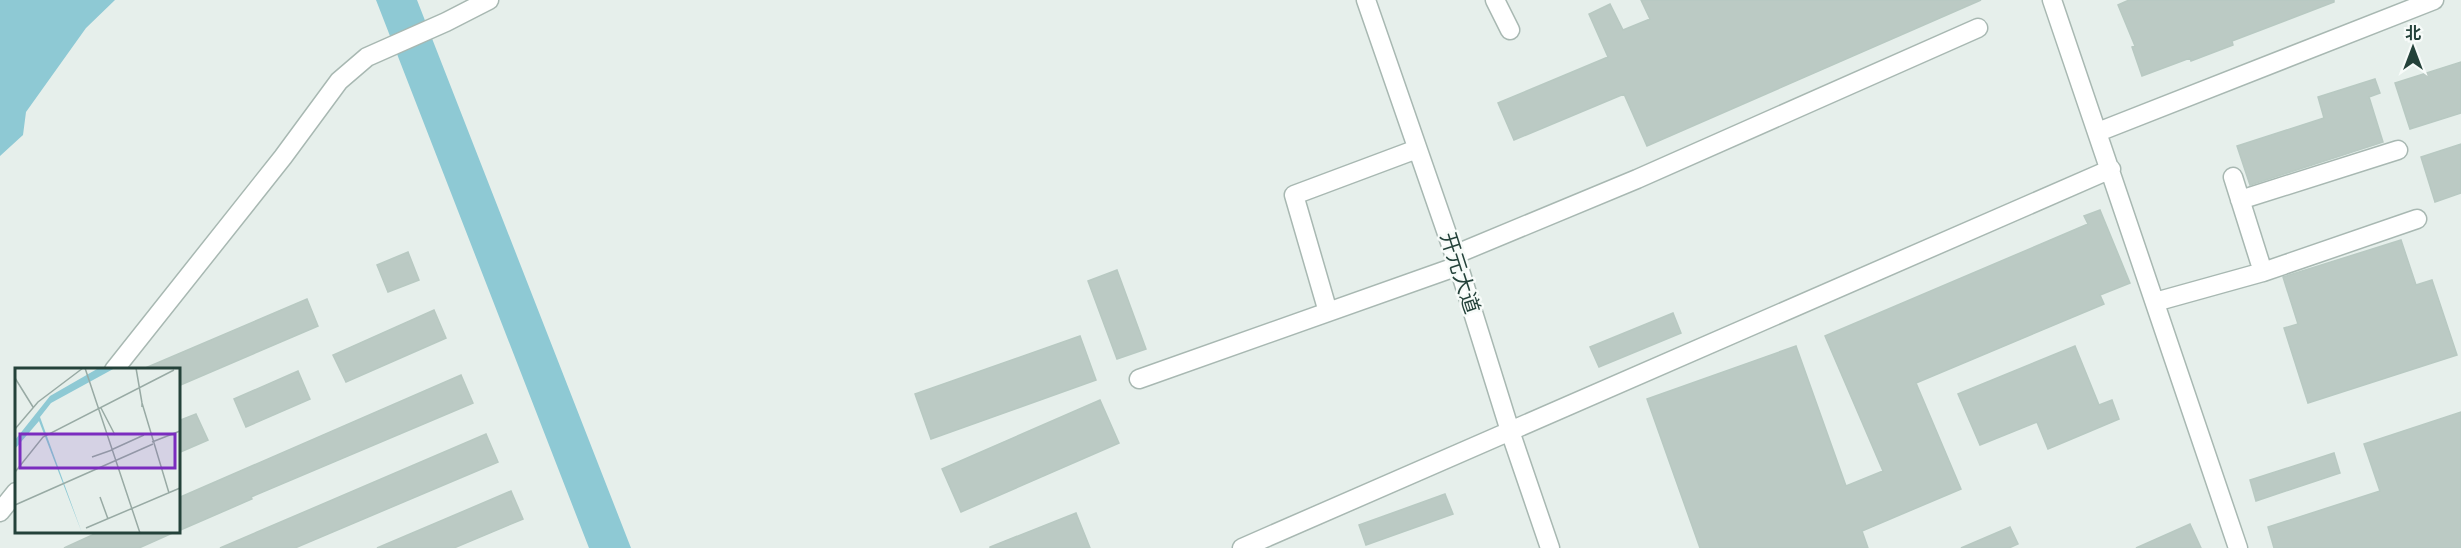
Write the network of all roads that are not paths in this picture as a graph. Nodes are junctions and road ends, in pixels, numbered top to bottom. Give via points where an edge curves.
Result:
1 (489, 0) edge
2 (1366, 0) edge
3 (1494, 0) edge
4 (2052, 0) edge
5 (2434, 0) edge
6 (1978, 28) dead end
7 (1510, 30) dead end
8 (2098, 132) junction
9 (1417, 149) junction
10 (2398, 150) dead end
11 (2111, 169) junction
12 (2233, 177) dead end
13 (2240, 200) junction
14 (2417, 219) dead end
15 (1456, 260) junction
16 (2263, 272) junction
17 (2155, 302) junction
18 (1328, 312) junction
19 (115, 368) edge
20 (1139, 379) dead end
21 (1510, 431) junction
22 (15, 493) edge
23 (0, 512) edge
24 (1242, 548) edge
25 (1550, 548) edge
26 (2238, 548) edge

1 - 19 street via 367,57 339,81
2 - 9 street, 开元大道
3 - 7 street
4 - 8 street
5 - 8 street
6 - 15 street
8 - 11 street
9 - 15 street, 开元大道
9 - 18 street via 1294,195
10 - 13 street
11 - 17 street
11 - 21 street
12 - 13 street
13 - 16 street
14 - 16 street
15 - 18 street
15 - 21 street, 开元大道
16 - 17 street
17 - 26 street
18 - 20 street
21 - 24 street
21 - 25 street, 开元大道
22 - 23 street

